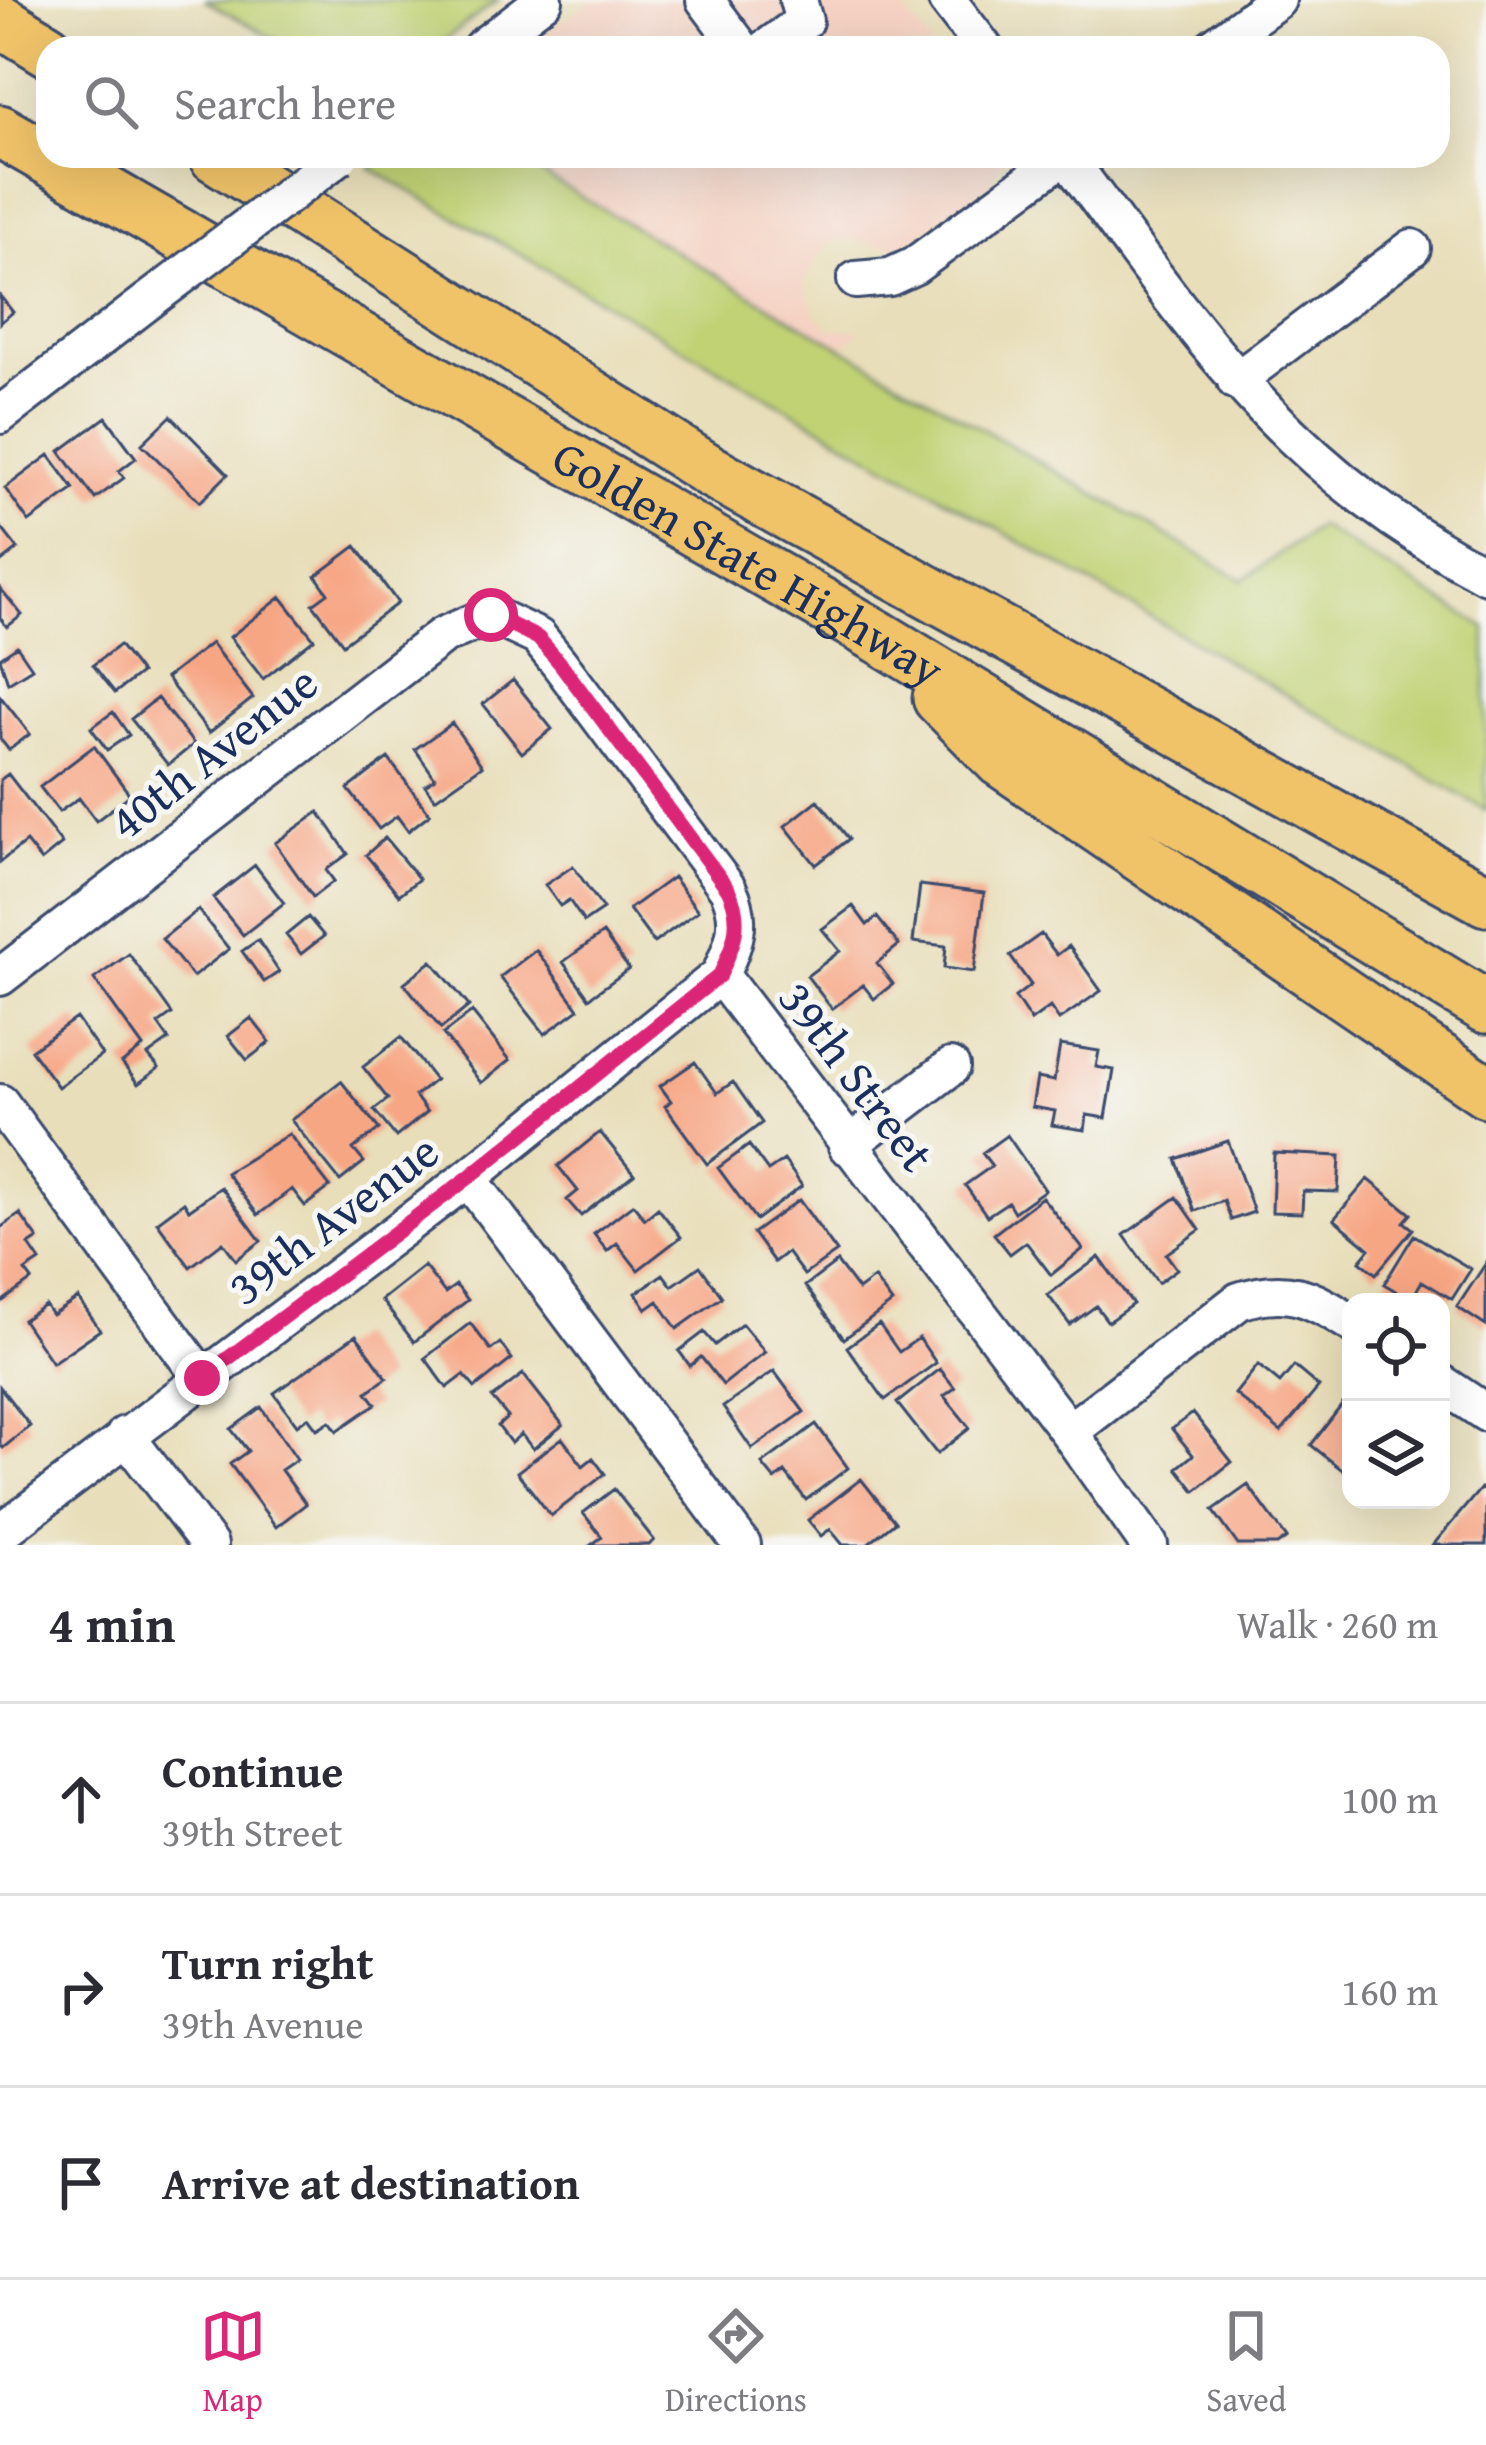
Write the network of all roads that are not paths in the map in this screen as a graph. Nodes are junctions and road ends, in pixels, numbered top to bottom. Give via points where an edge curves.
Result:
1 (544, 0) edge
2 (704, 0) edge
3 (798, 0) edge
4 (947, 0) edge
5 (1276, 0) edge
6 (0, 20) edge
7 (498, 36) edge
8 (732, 36) edge
9 (783, 36) edge
10 (975, 36) edge
11 (1229, 36) edge
12 (36, 42) edge
13 (0, 131) edge
14 (36, 152) edge
15 (64, 168) edge
16 (233, 168) edge
17 (324, 168) edge
18 (1049, 168) edge
19 (1074, 168) edge
20 (1412, 248) dead end
21 (856, 280) dead end
22 (1236, 381) junction
23 (0, 415) edge
24 (1486, 575) edge
25 (491, 615) joint
26 (879, 637) junction
27 (1486, 900) edge
28 (720, 975) junction
29 (0, 977) edge
30 (1486, 1007) edge
31 (951, 1067) dead end
32 (1486, 1090) edge
33 (0, 1103) edge
34 (848, 1146) junction
35 (468, 1178) junction
36 (1342, 1318) edge
37 (202, 1378) junction
38 (1450, 1389) edge
39 (1486, 1413) edge
40 (1069, 1432) junction
41 (125, 1435) junction
42 (0, 1533) edge
43 (208, 1545) edge
44 (742, 1545) edge
45 (1149, 1545) edge

1 - 7 street
2 - 8 street
3 - 9 street via 804,21
4 - 10 street
5 - 11 street
6 - 12 highway
13 - 14 highway, Golden State Highway
15 - 26 highway, Golden State Highway
16 - 27 highway, Golden State Highway via 710,471
17 - 23 street, bridge
18 - 21 street via 914,266
19 - 22 street
20 - 22 street
22 - 24 street via 1385,516
25 - 28 street, 39th Street via 538,638 560,663 728,889 738,926
25 - 29 street, 40th Avenue via 442,636
26 - 30 highway, Golden State Highway
26 - 32 highway via 1001,761
28 - 34 street, 39th Street
28 - 35 street, 39th Avenue
31 - 34 street
33 - 37 street
34 - 40 street, 39th Street
35 - 37 street, 39th Avenue
35 - 44 street
36 - 40 street via 1292,1291 1239,1300
37 - 41 street, 39th Avenue
38 - 39 street
40 - 45 street, 39th Street
41 - 42 street, 39th Avenue
41 - 43 street

